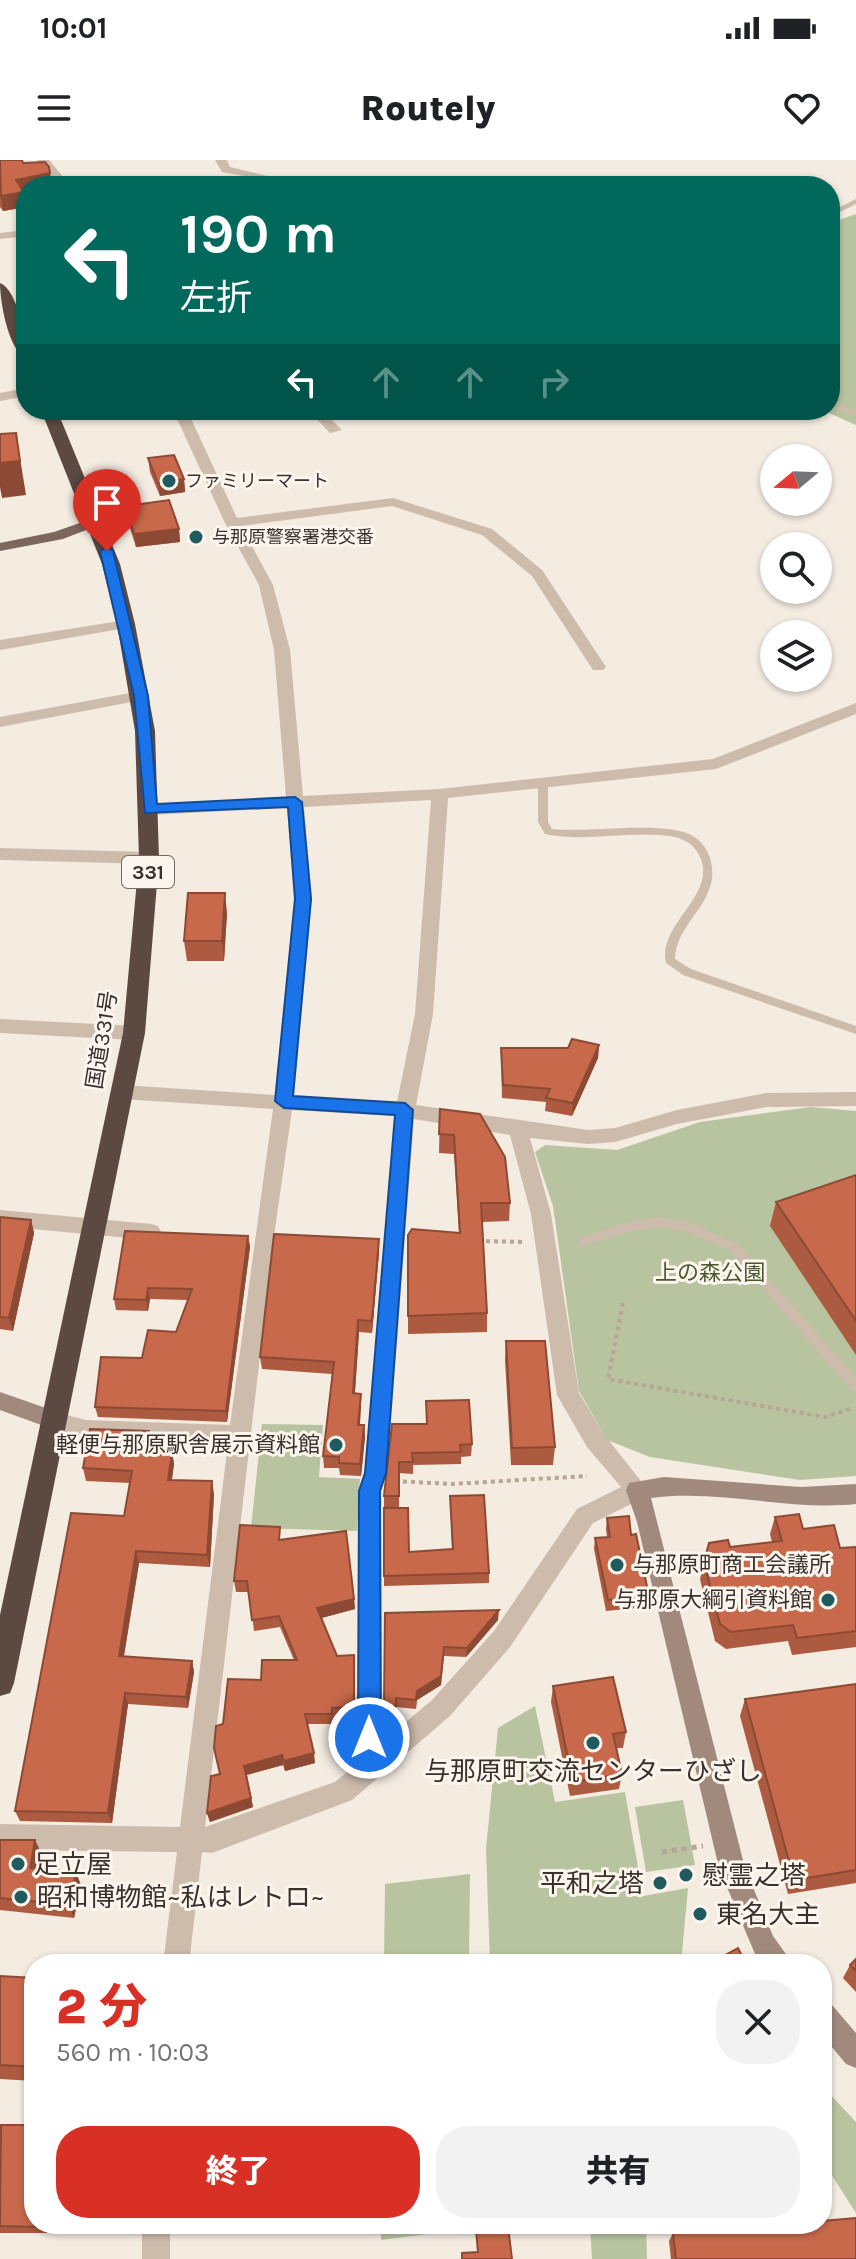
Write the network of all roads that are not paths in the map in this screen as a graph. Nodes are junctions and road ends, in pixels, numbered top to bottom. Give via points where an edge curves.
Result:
1 (43, 160) edge
2 (221, 160) edge
3 (57, 176) edge
4 (260, 176) edge
5 (1, 292) edge
6 (16, 318) edge
7 (53, 420) edge
8 (185, 420) edge
9 (325, 420) edge
10 (335, 430) dead end
11 (94, 522) junction
12 (232, 523) junction
13 (0, 534) edge
14 (0, 547) edge
15 (126, 624) junction
16 (0, 645) edge
17 (598, 667) dead end
18 (141, 696) junction
19 (856, 708) edge
20 (0, 722) edge
21 (543, 782) junction
22 (440, 794) junction
23 (295, 802) junction
24 (150, 810) junction
25 (0, 854) edge
26 (149, 858) junction
27 (0, 1026) edge
28 (856, 1030) edge
29 (134, 1033) junction
30 (122, 1092) junction
31 (856, 1099) edge
32 (284, 1101) junction
33 (405, 1110) junction
34 (518, 1129) junction
35 (0, 1218) edge
36 (96, 1226) junction
37 (170, 1233) edge
38 (584, 1241) dead end
39 (856, 1386) edge
40 (0, 1401) edge
41 (55, 1421) junction
42 (239, 1435) junction
43 (637, 1490) junction
44 (856, 1494) edge
45 (0, 1683) edge
46 (369, 1769) junction
47 (0, 1837) edge
48 (189, 1839) junction
49 (177, 1954) edge
50 (772, 1954) edge
51 (832, 2026) edge
52 (856, 2054) edge
53 (156, 2234) edge
54 (156, 2259) edge

1 - 3 street
2 - 4 street via 226,170
5 - 6 highway
7 - 11 highway, 国道331号 / 331
8 - 12 street
9 - 10 street
11 - 13 main road
11 - 14 main road via 58,536
11 - 15 highway, 国道331号 / 331
12 - 17 street via 393,502 487,532 537,573
12 - 23 street via 266,585 282,650
15 - 16 street
15 - 18 highway, 国道331号 / 331
18 - 20 street
18 - 24 highway, 国道331号 / 331
19 - 21 street via 716,764
21 - 22 street
21 - 28 lane via 543,822 549,832 680,834 707,858 709,885 668,948 670,960 687,972
22 - 23 street
22 - 33 street via 424,1014
23 - 24 street
23 - 32 street via 303,899
24 - 26 highway, 国道331号 / 331
25 - 26 street
26 - 29 highway, 国道331号 / 331
27 - 29 street
29 - 30 highway, 国道331号 / 331
30 - 32 street
30 - 36 highway, 国道331号 / 331
31 - 34 street via 766,1100 615,1135
32 - 33 street
32 - 42 street
33 - 34 street
33 - 46 street via 388,1242 370,1491
34 - 43 street via 546,1243 568,1395 595,1440
35 - 36 street
36 - 37 street
36 - 41 highway, 国道331号 / 331
38 - 39 lane via 660,1222 685,1225 735,1248
40 - 41 street
41 - 42 street via 86,1429
41 - 45 highway, 国道331号 / 331
42 - 48 street
43 - 44 street via 685,1486 798,1497
43 - 46 street via 585,1516 502,1639 441,1708
43 - 50 street via 725,1843 746,1907
46 - 48 street via 343,1791 302,1808 212,1840
47 - 48 street
48 - 49 street
51 - 52 street
53 - 54 street

